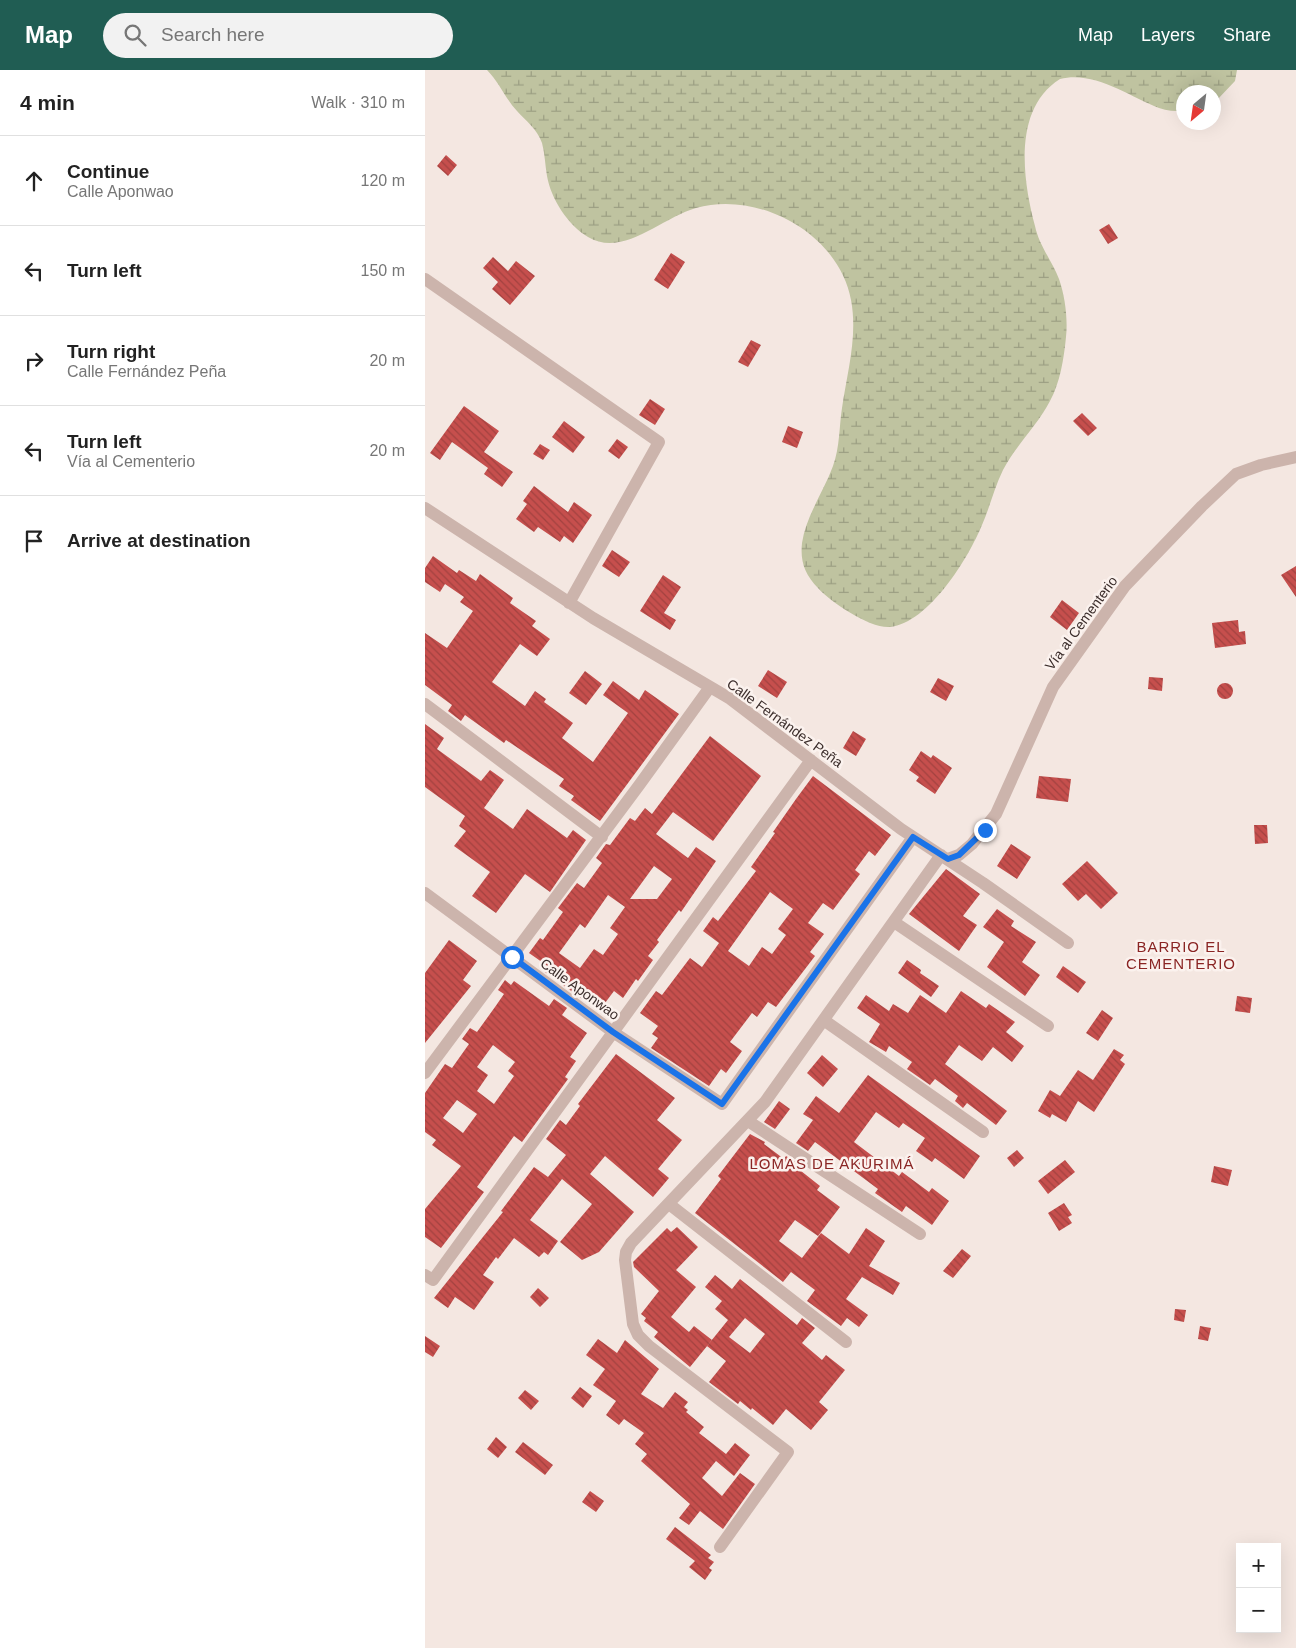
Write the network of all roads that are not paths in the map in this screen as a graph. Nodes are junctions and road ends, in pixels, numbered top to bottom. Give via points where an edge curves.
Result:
1 (425, 279) edge
2 (1296, 457) edge
3 (425, 508) edge
4 (569, 603) junction
5 (710, 687) junction
6 (425, 704) edge
7 (811, 760) junction
8 (601, 837) junction
9 (913, 837) junction
10 (945, 857) junction
11 (425, 893) edge
12 (894, 922) junction
13 (1068, 943) dead end
14 (512, 957) junction
15 (825, 1021) junction
16 (1048, 1026) dead end
17 (613, 1032) junction
18 (425, 1073) edge
19 (748, 1121) junction
20 (983, 1132) dead end
21 (669, 1204) junction
22 (920, 1234) dead end
23 (429, 1277) edge
24 (846, 1342) dead end
25 (720, 1547) dead end

1 - 4 street via 659,442
2 - 10 street, Vía al Cementerio via 1261,464 1236,474 1125,586 1053,687 1009,789 989,825 959,855
3 - 4 street, Calle Fernández Peña
4 - 5 street, Calle Fernández Peña
5 - 7 street, Calle Fernández Peña via 760,720
5 - 8 street
6 - 8 street
7 - 9 street, Calle Fernández Peña
7 - 17 street
8 - 14 street
9 - 10 street, Calle Fernández Peña
9 - 17 street, Calle Aponwao via 722,1104
10 - 12 street
10 - 13 street, Calle Fernández Peña
11 - 14 street, Calle Aponwao
12 - 15 street
12 - 16 street
14 - 17 street, Calle Aponwao
14 - 18 street
15 - 19 street
15 - 20 street
17 - 23 street
19 - 21 street
19 - 22 street
21 - 24 street
21 - 25 street via 626,1252 633,1324 638,1335 788,1452

